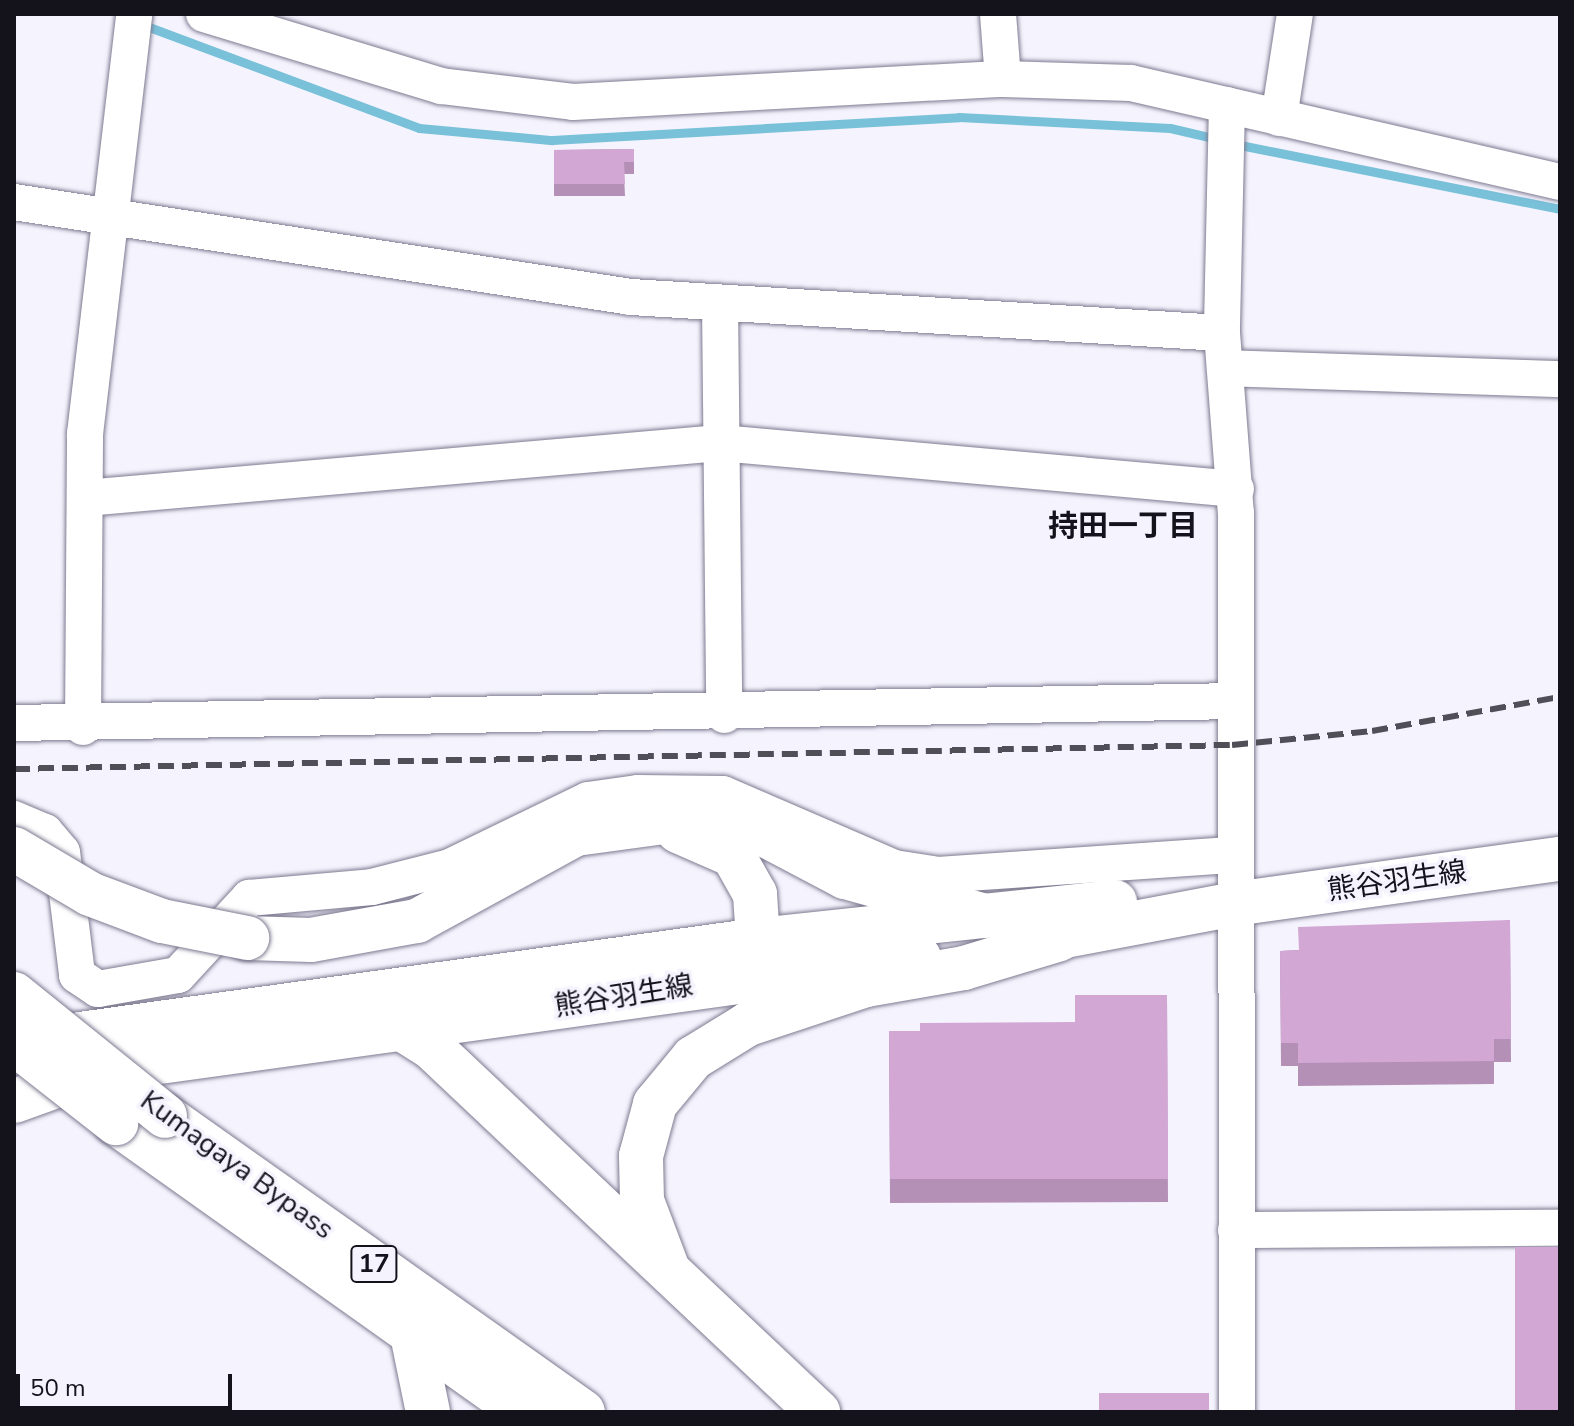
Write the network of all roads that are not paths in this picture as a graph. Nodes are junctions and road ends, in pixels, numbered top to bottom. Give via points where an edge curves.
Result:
1 (134, 14) edge
2 (204, 14) edge
3 (998, 14) edge
4 (1295, 14) edge
5 (1003, 79) junction
6 (1279, 118) junction
7 (1227, 121) junction
8 (1560, 182) edge
9 (14, 202) edge
10 (106, 211) junction
11 (720, 303) junction
12 (1223, 351) junction
13 (1560, 379) edge
14 (720, 443) junction
15 (1236, 489) junction
16 (85, 498) junction
17 (1232, 701) junction
18 (724, 715) junction
19 (14, 723) edge
20 (83, 727) junction
21 (14, 819) edge
22 (641, 821) junction
23 (14, 849) edge
24 (1234, 855) junction
25 (1560, 859) edge
26 (1234, 904) junction
27 (986, 916) junction
28 (1060, 939) junction
29 (752, 959) junction
30 (14, 994) edge
31 (353, 998) junction
32 (399, 1030) junction
33 (14, 1043) edge
34 (97, 1071) junction
35 (14, 1082) edge
36 (14, 1101) edge
37 (1560, 1228) edge
38 (1236, 1230) junction
39 (667, 1267) junction
40 (413, 1339) junction
41 (428, 1412) edge
42 (522, 1412) edge
43 (583, 1412) edge
44 (818, 1412) edge
45 (1237, 1412) edge

1 - 10 street
2 - 5 street via 441,86 573,102
3 - 5 street
4 - 6 street
5 - 7 street via 1131,83
6 - 7 street
6 - 8 street
7 - 12 street
9 - 10 street
10 - 11 street via 523,283
10 - 16 street
11 - 12 street
11 - 14 street
12 - 13 street
12 - 15 street
14 - 15 street
14 - 16 street
14 - 18 street
15 - 17 street
16 - 20 street
17 - 18 street
17 - 24 street
18 - 20 street
19 - 20 street
21 - 24 street via 45,832 62,852 77,975 98,989 178,975 249,898 372,887 424,874 588,800 638,793 723,794 894,868 938,875
22 - 23 main road, bridge via 576,834 417,921 311,940 247,938 162,921 90,894
22 - 27 main road via 707,816 752,828 845,877
22 - 29 main road via 702,837 733,855 755,894
24 - 26 street
25 - 26 main road, 熊谷羽生線
26 - 27 main road, 熊谷羽生線 via 1134,900
26 - 28 main road, 熊谷羽生線
26 - 38 street
27 - 29 main road, 熊谷羽生線
28 - 29 main road, 熊谷羽生線
28 - 39 main road via 964,968 866,985 748,1024 693,1058 655,1104 641,1156 642,1201
29 - 31 main road, 熊谷羽生線
29 - 32 main road, 熊谷羽生線
30 - 43 main road, Kumagaya Bypass / 17, bridge via 165,1116
31 - 32 main road
31 - 33 main road, 熊谷羽生線
32 - 34 main road, 熊谷羽生線
32 - 39 main road via 432,1048 636,1247
33 - 40 main road, Kumagaya Bypass / 17, bridge
34 - 35 main road, 熊谷羽生線
34 - 36 main road
37 - 38 street
38 - 45 street
39 - 44 main road
40 - 41 main road
40 - 42 main road, Kumagaya Bypass / 17

